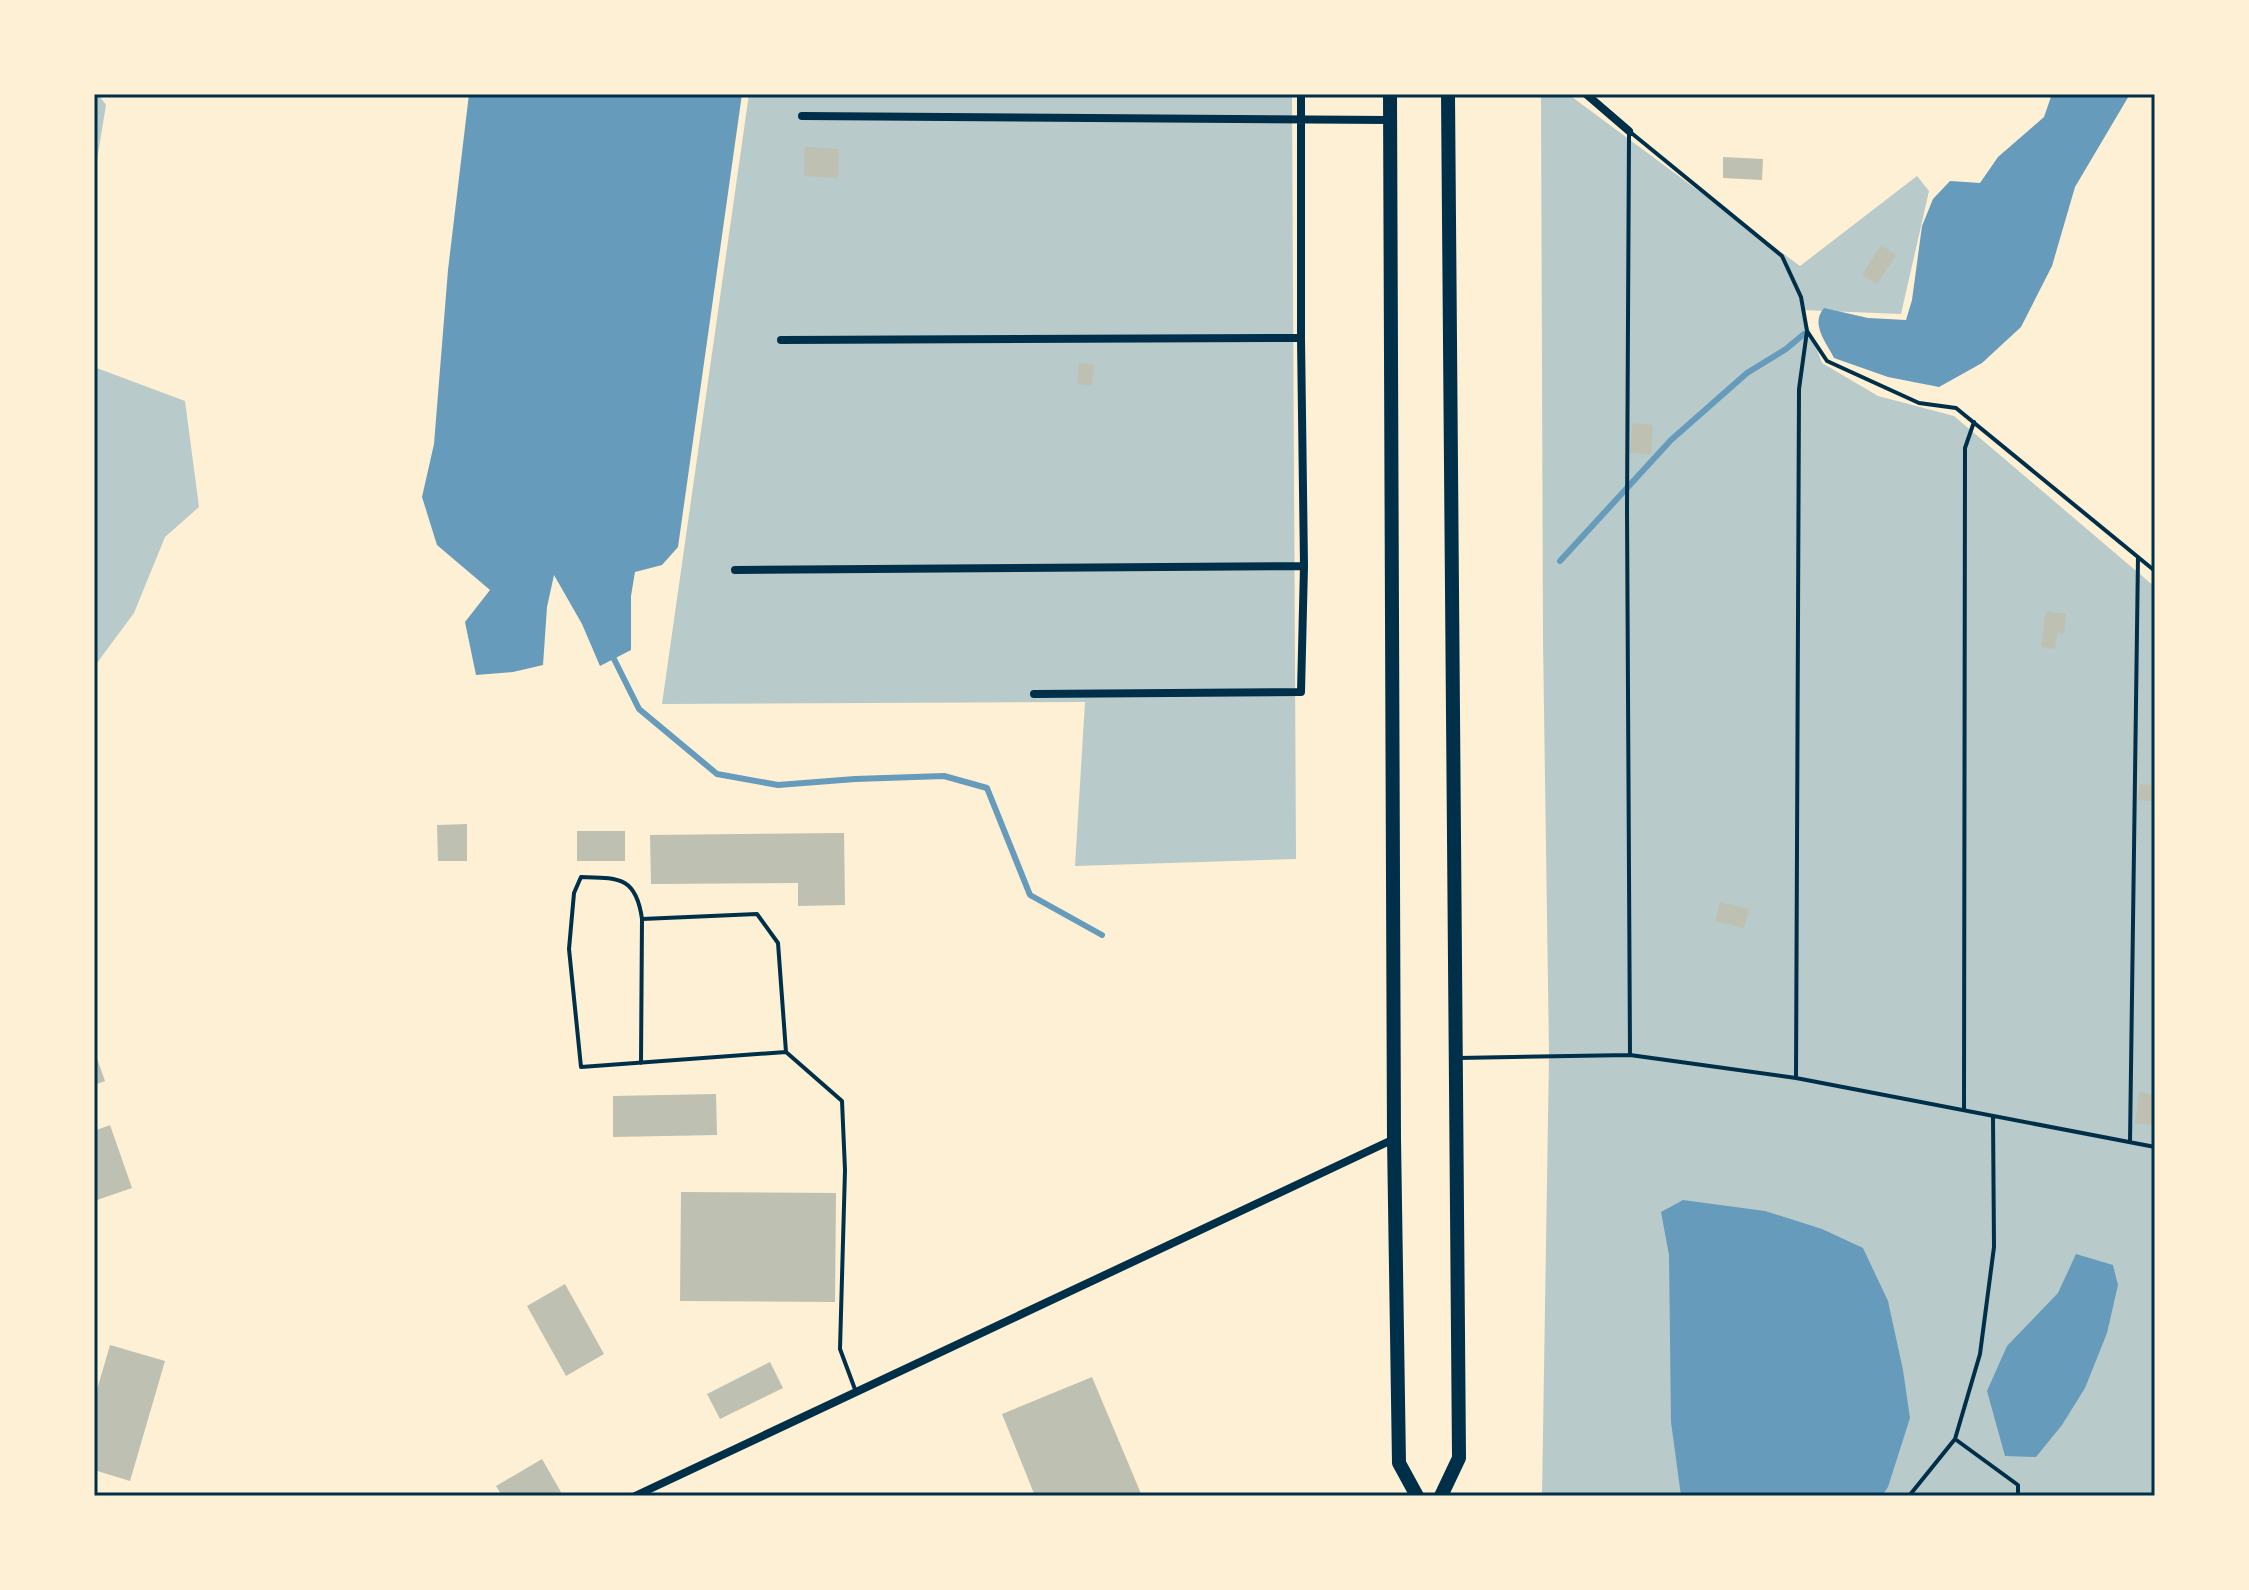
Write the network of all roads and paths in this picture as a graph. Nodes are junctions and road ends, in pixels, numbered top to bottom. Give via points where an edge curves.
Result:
1 (1301, 94) edge
2 (1390, 94) edge
3 (1448, 94) edge
4 (1586, 94) edge
5 (802, 116) dead end
6 (1301, 119) junction
7 (1389, 120) junction
8 (1629, 131) junction
9 (1807, 331) junction
10 (1301, 338) junction
11 (781, 340) dead end
12 (1974, 422) junction
13 (2138, 557) junction
14 (1304, 566) junction
15 (735, 570) dead end
16 (2155, 571) edge
17 (1034, 694) dead end
18 (642, 919) junction
19 (786, 1052) junction
20 (1630, 1055) junction
21 (1455, 1058) junction
22 (641, 1063) junction
23 (1796, 1078) junction
24 (1964, 1111) junction
25 (1993, 1117) junction
26 (1394, 1139) junction
27 (2130, 1142) junction
28 (2155, 1147) edge
29 (856, 1392) junction
30 (1955, 1439) junction
31 (635, 1496) edge
32 (1417, 1496) edge
33 (1441, 1496) edge
34 (1909, 1496) edge
35 (2018, 1496) edge

1 - 6 street
2 - 7 highway
3 - 21 highway
4 - 8 street
5 - 6 street
6 - 7 street
6 - 10 street
7 - 26 highway
8 - 9 lane via 1782,256 1801,297
8 - 20 lane
9 - 12 lane via 1827,361 1919,403 1956,408
9 - 23 lane via 1799,389
10 - 11 street
10 - 14 street
12 - 13 lane
12 - 24 lane via 1965,448
13 - 16 lane
13 - 27 lane
14 - 15 street
14 - 17 street via 1301,692
18 - 19 lane via 757,914 778,943
18 - 22 lane
18 - 22 lane via 629,885 615,878 581,877 574,893 569,949 581,1067
19 - 22 lane
19 - 29 lane via 842,1101 840,1349
20 - 21 lane
20 - 23 lane
21 - 33 highway via 1459,1458
23 - 24 lane
24 - 25 lane
25 - 27 lane
25 - 30 lane via 1994,1247 1980,1354
26 - 29 street
26 - 32 highway via 1399,1463
27 - 28 lane
29 - 31 street
30 - 34 lane
30 - 35 lane via 2018,1485

